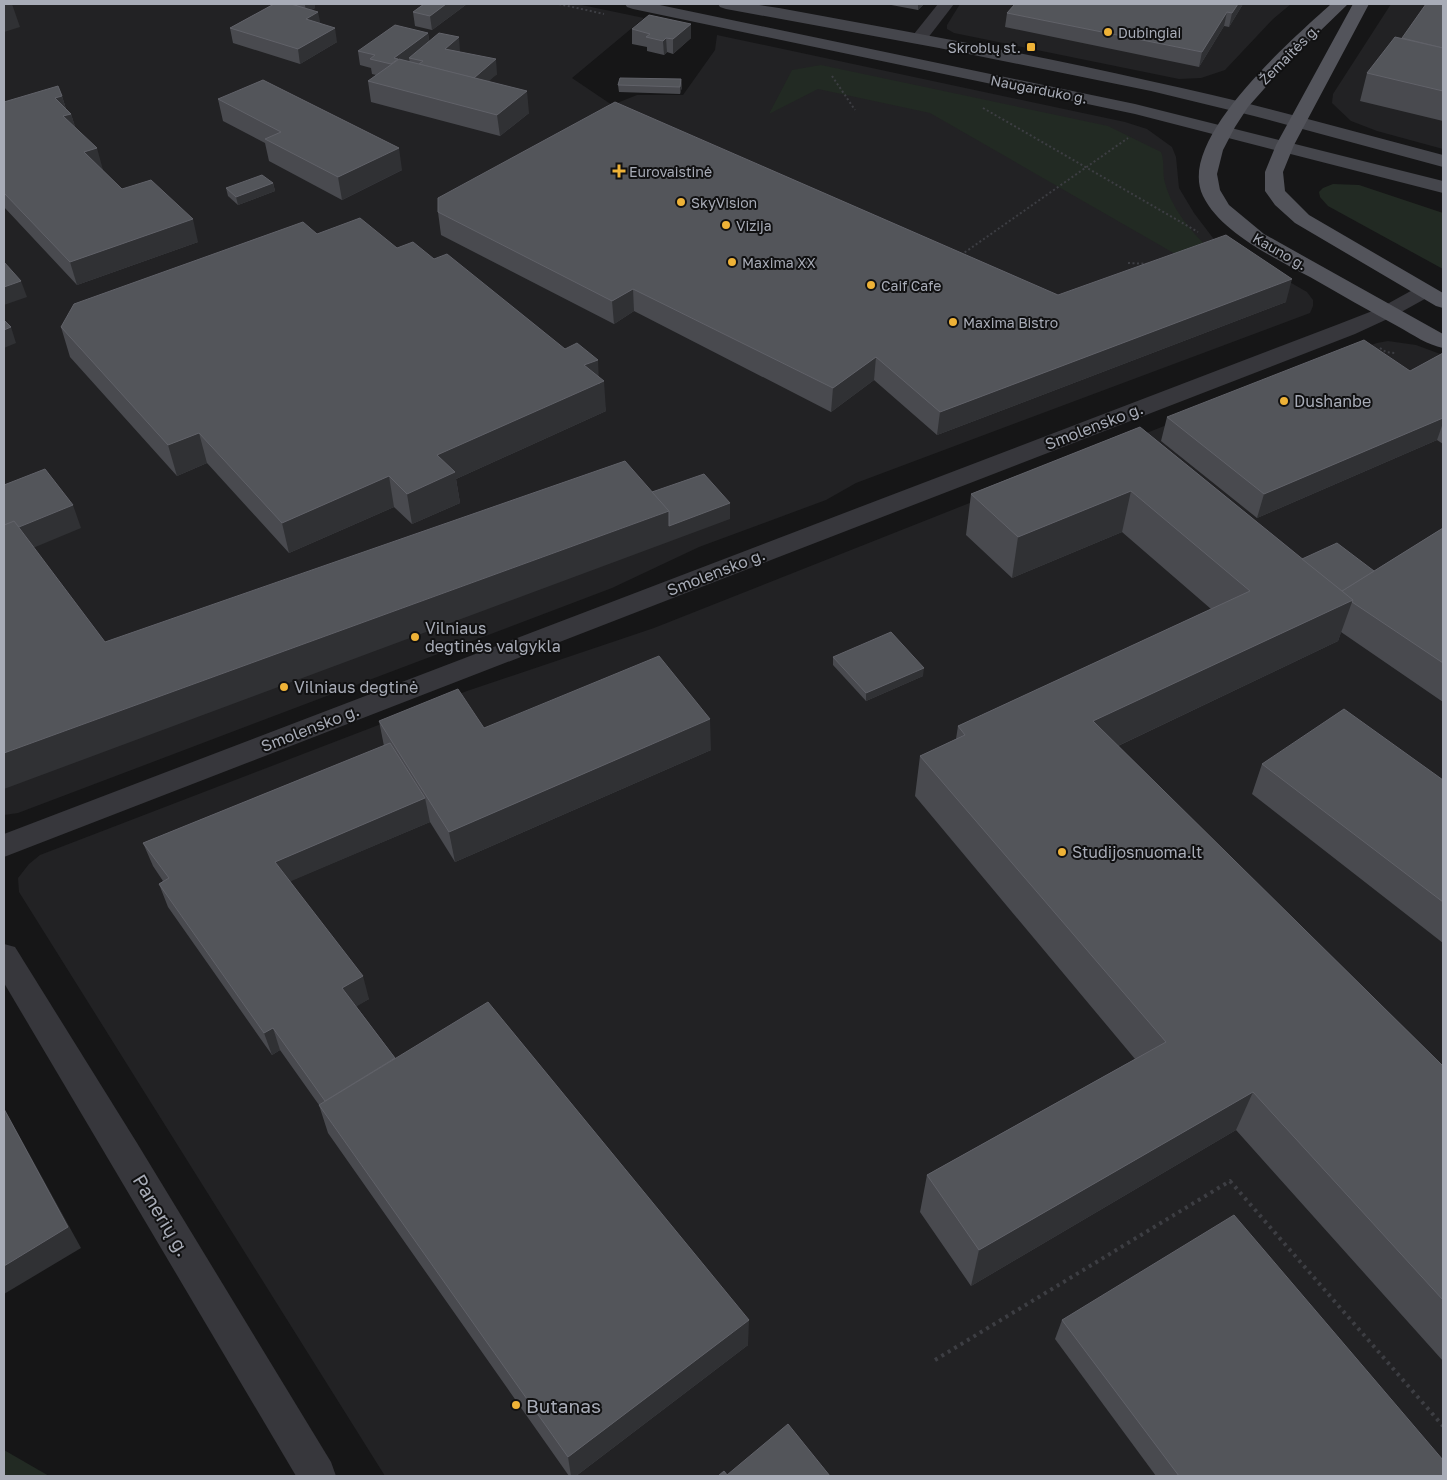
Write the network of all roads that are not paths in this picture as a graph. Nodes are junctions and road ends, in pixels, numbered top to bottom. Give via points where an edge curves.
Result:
1 (633, 4) edge
2 (726, 4) edge
3 (946, 4) edge
4 (1340, 4) edge
5 (1360, 4) edge
6 (918, 39) junction
7 (1239, 106) junction
8 (1298, 122) junction
9 (1224, 130) junction
10 (1285, 145) junction
11 (1443, 161) edge
12 (1443, 187) edge
13 (1425, 291) junction
14 (1443, 302) edge
15 (1387, 312) junction
16 (1443, 342) edge
17 (4, 846) edge
18 (4, 956) edge
19 (317, 1476) edge

1 - 9 main road, Naugarduko g.
2 - 6 main road, Naugarduko g.
3 - 6 street
4 - 7 main road, Žemaitės g.
5 - 8 main road, Žemaitės g.
6 - 7 main road, Naugarduko g.
7 - 8 main road, Naugarduko g.
7 - 9 main road, Kauno g.
8 - 10 main road
8 - 11 main road, Naugarduko g.
9 - 10 main road, Naugarduko g.
9 - 15 main road, Kauno g. via 1210,160 1207,176 1209,191 1224,212 1248,232
10 - 12 main road, Naugarduko g.
10 - 13 main road via 1274,172 1275,191 1282,201 1302,219
13 - 14 main road
13 - 15 street, Smolensko g.
15 - 16 main road, Kauno g.
15 - 17 street, Smolensko g.
18 - 19 street, Panerių g.

